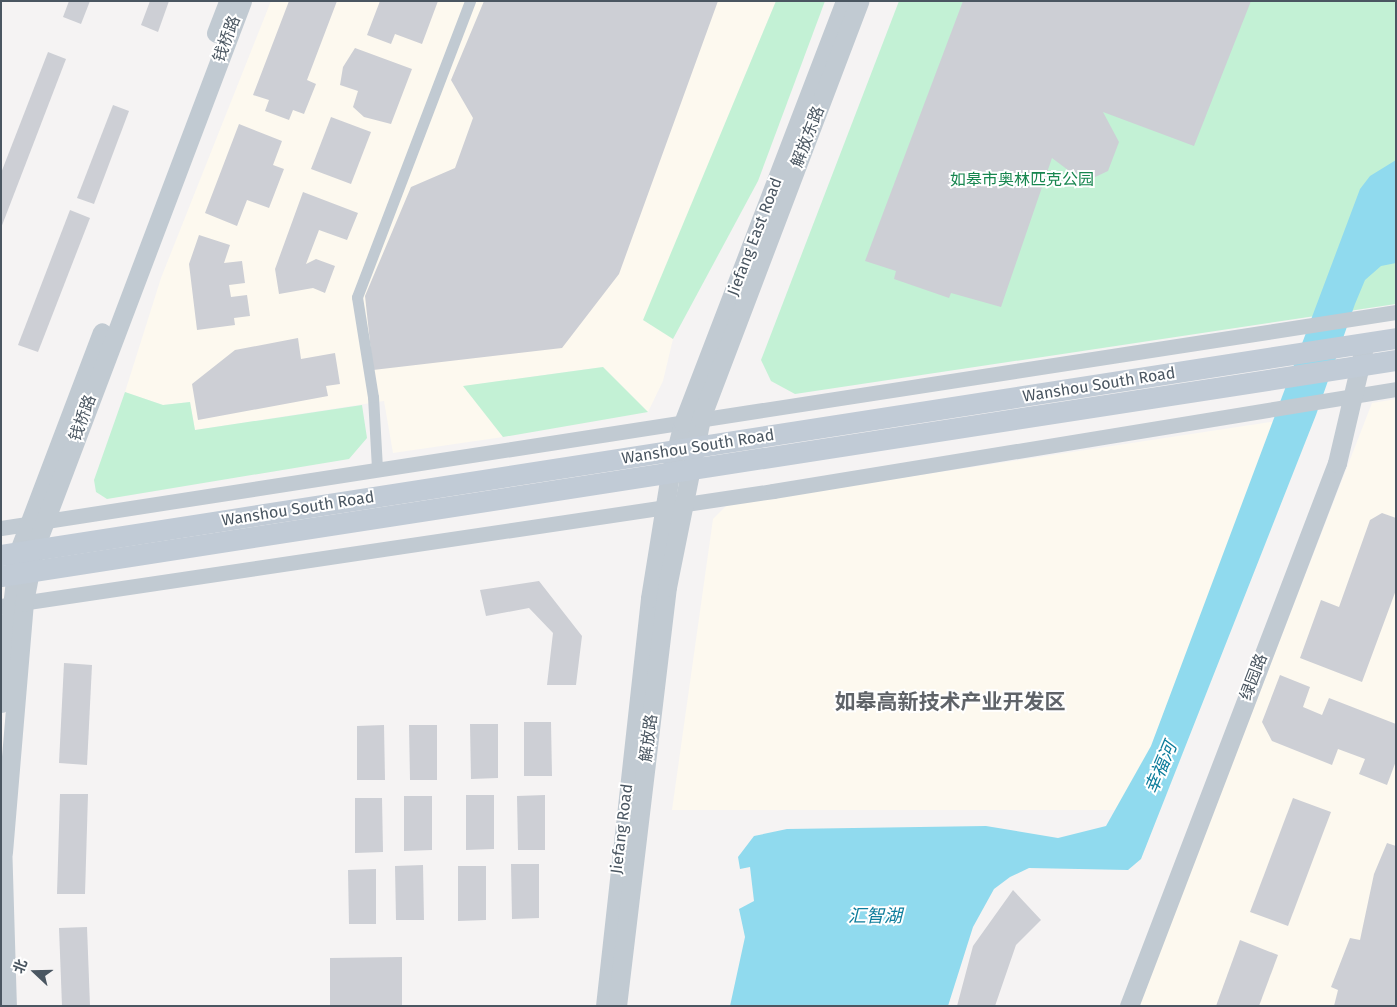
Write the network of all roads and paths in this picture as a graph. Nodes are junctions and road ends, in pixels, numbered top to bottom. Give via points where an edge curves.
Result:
1 (228, 1) edge
2 (242, 1) edge
3 (470, 1) edge
4 (845, 1) edge
5 (859, 1) edge
6 (1396, 312) edge
7 (1396, 338) edge
8 (1365, 343) junction
9 (1396, 360) edge
10 (1359, 366) junction
11 (1396, 389) edge
12 (1354, 395) junction
13 (692, 420) junction
14 (686, 448) junction
15 (377, 468) junction
16 (680, 473) junction
17 (673, 504) junction
18 (37, 522) junction
19 (1, 528) edge
20 (18, 553) edge
21 (15, 574) edge
22 (12, 604) edge
23 (1, 703) edge
24 (1, 832) edge
25 (3, 852) junction
26 (7, 1006) edge
27 (605, 1006) edge
28 (617, 1006) edge
29 (1129, 1006) edge

1 - 18 street, 钱桥路
2 - 18 street, 钱桥路
3 - 15 street via 357,297 373,397
4 - 13 street, Jiefang East Road
5 - 13 street, 解放东路
6 - 13 street
7 - 8 main road, Wanshou South Road
8 - 10 street, 绿园路
8 - 14 main road, Wanshou South Road
9 - 10 main road, Wanshou South Road
10 - 12 street, 绿园路
10 - 16 main road, Wanshou South Road
11 - 12 street
12 - 17 street
12 - 29 street, 绿园路 via 1337,462
13 - 14 street, Jiefang East Road
13 - 15 street
14 - 16 street, Jiefang East Road
14 - 20 main road, Wanshou South Road
15 - 18 street
16 - 17 street, 解放路
16 - 21 main road, Wanshou South Road
17 - 22 street
17 - 27 street, Jiefang Road via 610,927
17 - 28 street, 解放路 via 666,597
18 - 19 street
18 - 20 street, 钱桥路
20 - 21 street, 钱桥路
21 - 22 street, 钱桥路
22 - 23 street, 钱桥路
22 - 25 street, 钱桥路
24 - 25 street, 钱桥路
25 - 26 street, 钱桥路

